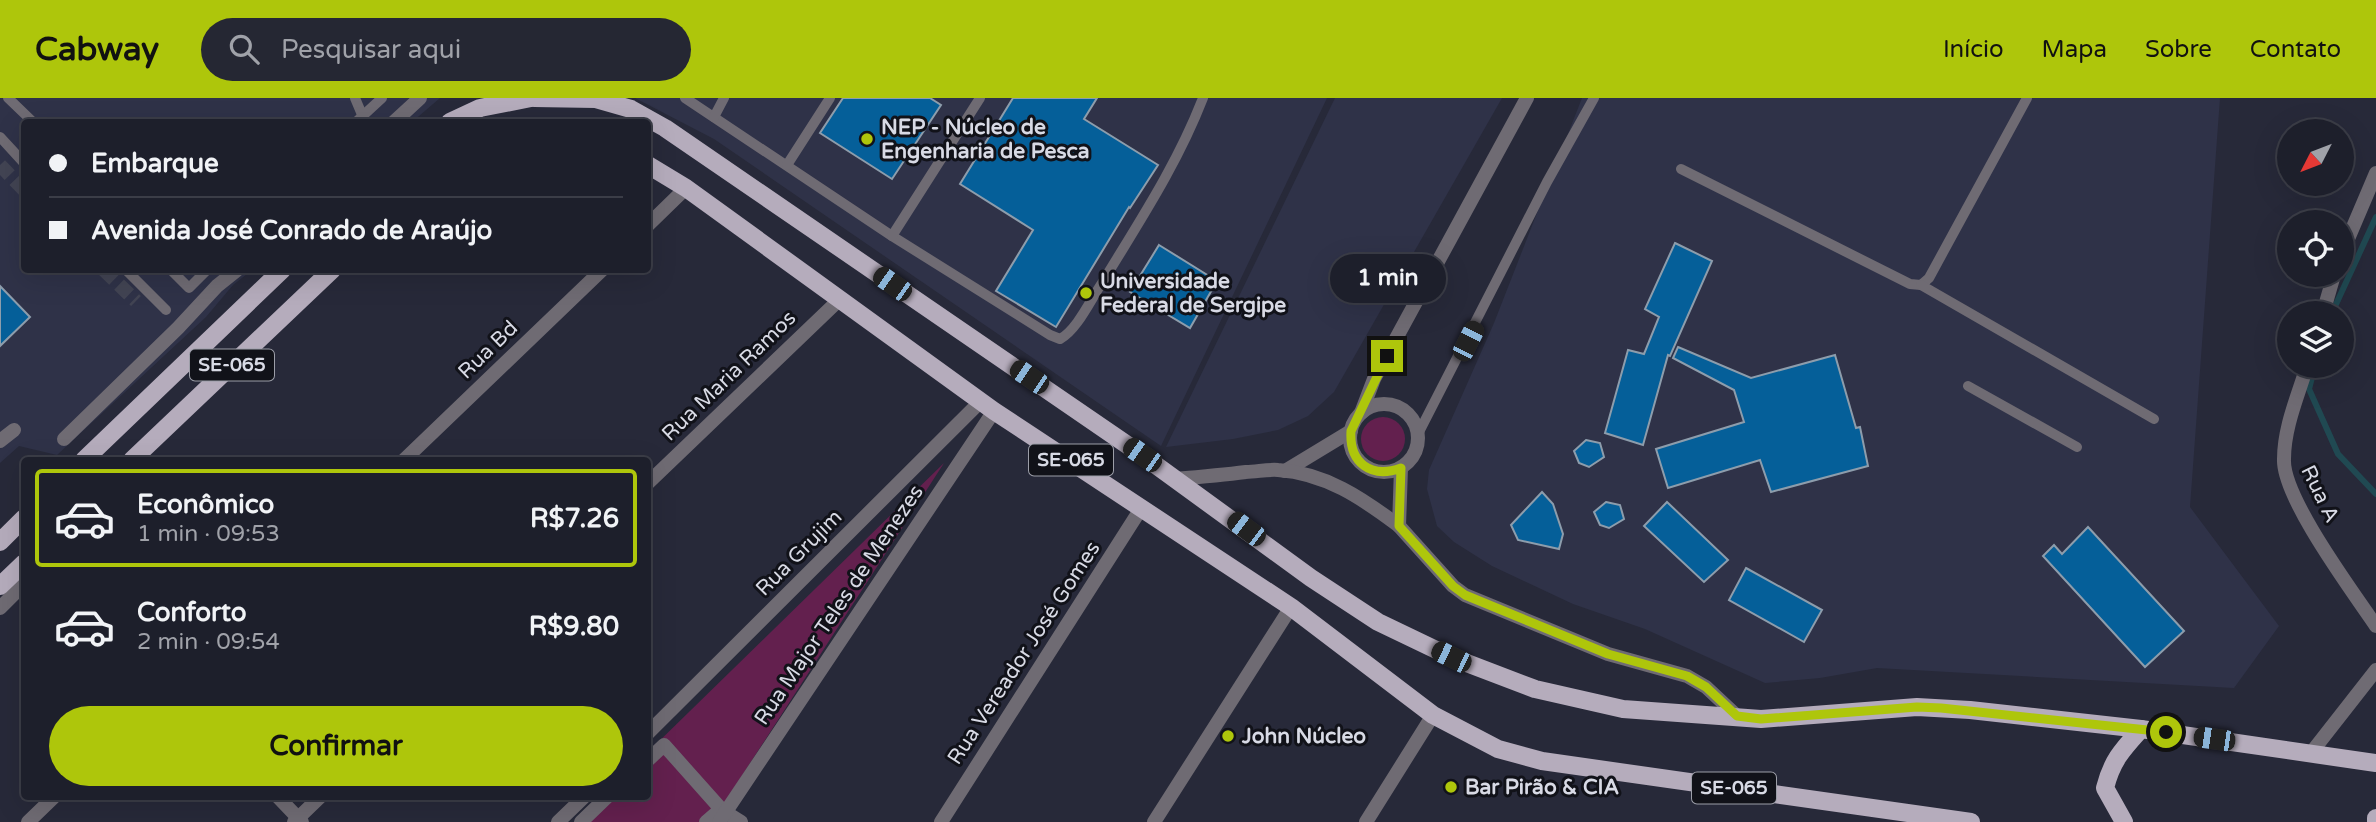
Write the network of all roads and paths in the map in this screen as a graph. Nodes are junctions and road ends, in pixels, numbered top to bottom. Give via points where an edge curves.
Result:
1 (8, 98) edge
2 (355, 98) edge
3 (382, 98) edge
4 (419, 98) edge
5 (533, 98) edge
6 (685, 98) edge
7 (724, 98) edge
8 (830, 98) edge
9 (980, 98) edge
10 (1203, 98) edge
11 (1527, 98) edge
12 (1594, 98) edge
13 (2027, 98) edge
14 (714, 117) junction
15 (30, 119) edge
16 (359, 119) edge
17 (360, 119) edge
18 (397, 119) edge
19 (456, 119) edge
20 (649, 119) edge
21 (651, 120) edge
22 (0, 137) edge
23 (21, 160) edge
24 (787, 165) junction
25 (651, 167) edge
26 (1681, 169) dead end
27 (2376, 173) edge
28 (686, 188) junction
29 (651, 223) edge
30 (2354, 225) edge
31 (892, 236) junction
32 (129, 273) edge
33 (174, 273) edge
34 (204, 273) edge
35 (233, 273) edge
36 (279, 273) edge
37 (329, 273) edge
38 (599, 273) edge
39 (1920, 285) junction
40 (840, 299) junction
41 (166, 310) dead end
42 (2303, 378) edge
43 (1968, 386) dead end
44 (988, 406) junction
45 (1361, 413) junction
46 (2154, 419) dead end
47 (14, 430) dead end
48 (1351, 431) junction
49 (1417, 436) junction
50 (64, 439) dead end
51 (0, 441) edge
52 (2077, 446) dead end
53 (87, 457) edge
54 (135, 457) edge
55 (407, 457) edge
56 (1401, 468) junction
57 (1285, 471) junction
58 (1175, 479) junction
59 (651, 480) edge
60 (1142, 508) junction
61 (21, 521) edge
62 (1399, 526) junction
63 (0, 542) edge
64 (21, 567) edge
65 (8, 582) edge
66 (1291, 607) junction
67 (0, 608) edge
68 (2376, 626) edge
69 (2376, 670) edge
70 (1433, 715) junction
71 (1737, 716) junction
72 (2141, 729) junction
73 (651, 730) edge
74 (2311, 753) junction
75 (651, 757) edge
76 (2374, 763) edge
77 (2376, 782) edge
78 (51, 800) edge
79 (281, 800) edge
80 (289, 800) edge
81 (317, 800) edge
82 (581, 800) edge
83 (604, 800) edge
84 (722, 817) edge
85 (299, 819) edge
86 (28, 822) edge
87 (558, 822) edge
88 (581, 822) edge
89 (706, 822) edge
90 (741, 822) edge
91 (941, 822) edge
92 (1154, 822) edge
93 (1367, 822) edge
94 (1971, 822) edge
95 (2124, 822) edge

1 - 15 lane
2 - 16 lane
3 - 17 lane
4 - 18 street
5 - 19 main road, SE-065 via 480,108
5 - 20 main road, SE-065 via 596,99
6 - 14 lane
7 - 14 lane
8 - 24 lane
9 - 31 lane
10 - 31 lane via 1168,177 1085,309 1060,339
11 - 45 street via 1374,379
12 - 49 lane
13 - 39 lane via 1929,278
14 - 24 lane
21 - 58 main road, SE-065
22 - 23 lane
24 - 31 lane
25 - 28 main road, SE-065
26 - 39 lane
27 - 30 street
28 - 29 street
28 - 40 main road, SE-065
32 - 41 lane
33 - 34 lane via 189,288
35 - 50 street
36 - 53 main road, SE-065
37 - 54 main road, SE-065
38 - 55 street, Rua Bd
39 - 46 lane
40 - 44 main road, SE-065
40 - 59 street, Rua Maria Ramos
42 - 68 street, Rua A via 2288,429 2284,471 2315,533
43 - 52 lane
44 - 60 main road, SE-065
44 - 73 street, Rua Grujim
44 - 84 street, Rua Major Teles de Menezes
45 - 48 street
45 - 49 street via 1391,405 1410,418
47 - 51 street
48 - 56 street via 1353,452 1367,468 1378,472
48 - 57 street
49 - 56 street via 1410,461
56 - 62 street
57 - 58 street
57 - 62 street via 1342,488
58 - 71 main road, SE-065 via 1378,622 1451,657 1535,689 1623,709
60 - 66 main road, SE-065
60 - 91 street, Rua Vereador José Gomes
61 - 63 main road
62 - 71 street via 1465,595 1608,654 1687,676
64 - 65 main road
65 - 67 street
66 - 70 main road, SE-065
66 - 92 street
69 - 74 street
70 - 93 street
70 - 94 main road, SE-065 via 1517,756
71 - 72 main road, SE-065 via 1761,719 1917,707
72 - 74 main road, SE-065
72 - 95 main road via 2117,756 2105,788
74 - 76 main road, SE-065
75 - 89 street via 664,745 721,808
76 - 77 main road
78 - 86 street
79 - 85 street
80 - 85 street
81 - 85 street
82 - 87 street
83 - 88 street
84 - 90 street

